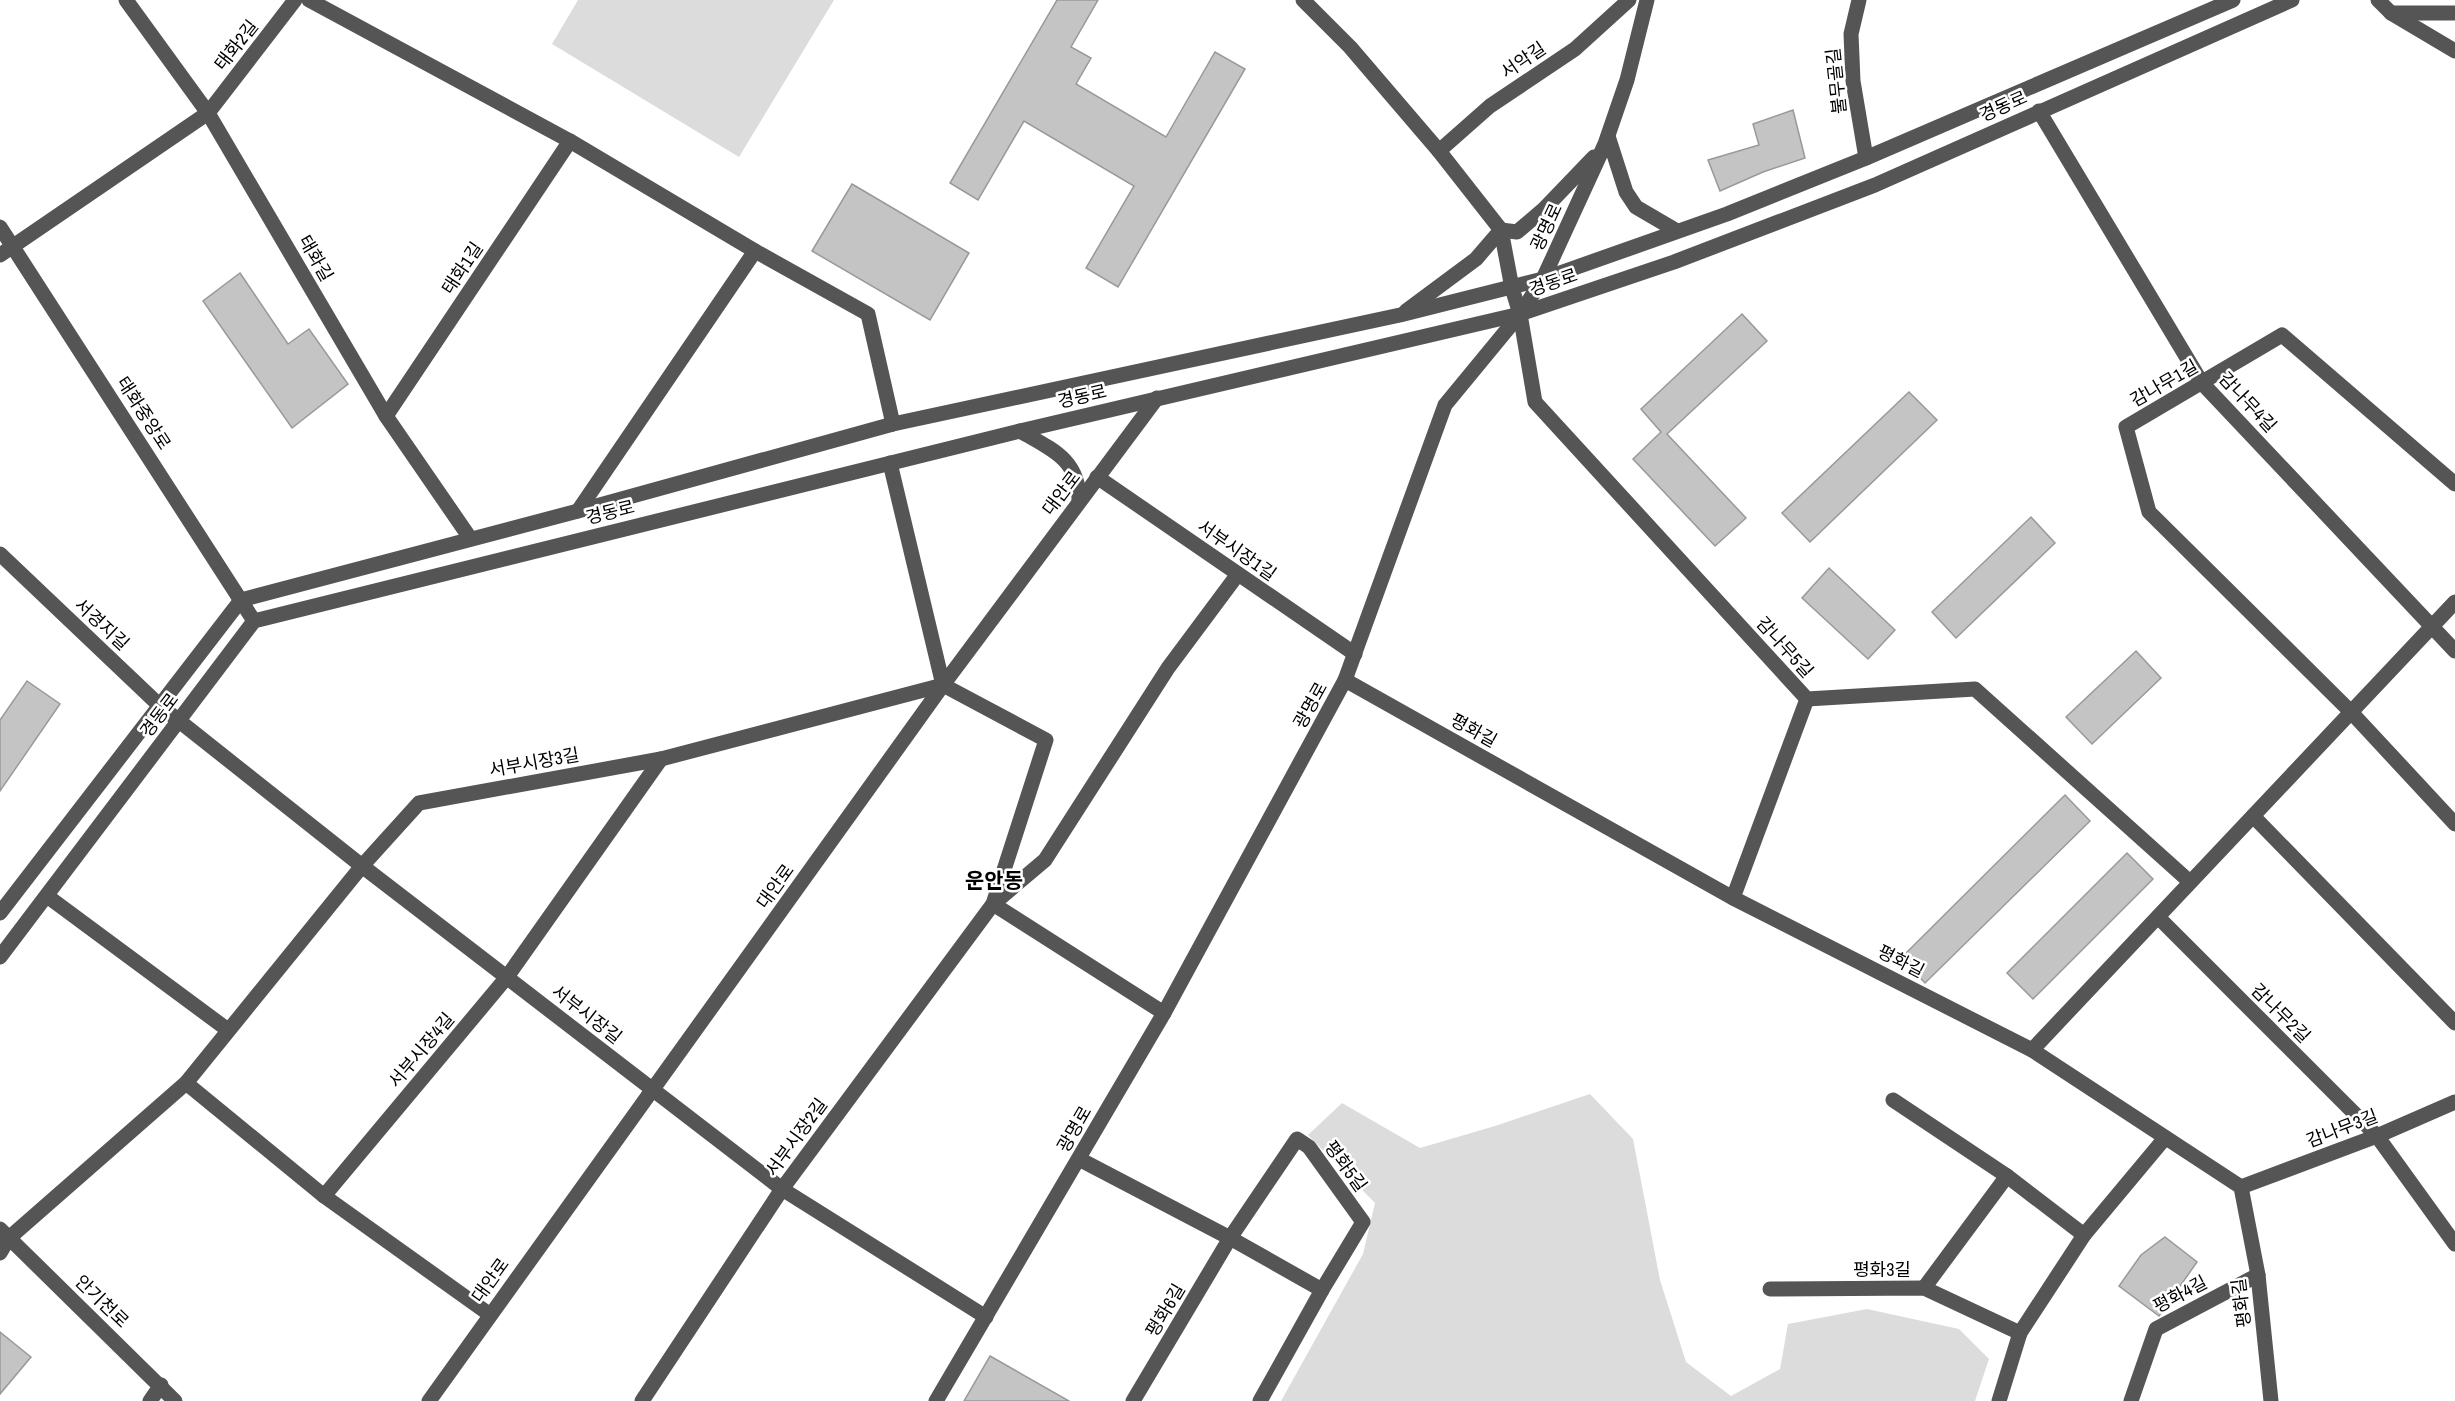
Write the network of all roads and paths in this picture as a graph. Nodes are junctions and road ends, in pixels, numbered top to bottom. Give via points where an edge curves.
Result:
1 (126, 0) edge
2 (295, 0) edge
3 (309, 0) edge
4 (1303, 0) edge
5 (1629, 0) edge
6 (1647, 0) edge
7 (1859, 0) edge
8 (2233, 0) edge
9 (2292, 0) edge
10 (2378, 0) edge
11 (2391, 13) junction
12 (2455, 13) edge
13 (2455, 51) edge
14 (2039, 111) junction
15 (208, 113) junction
16 (1607, 140) junction
17 (570, 141) junction
18 (1439, 151) junction
19 (1866, 158) junction
20 (0, 227) edge
21 (1501, 230) junction
22 (1677, 231) junction
23 (14, 246) junction
24 (755, 251) junction
25 (0, 255) edge
26 (1543, 279) junction
27 (1512, 288) junction
28 (1520, 314) junction
29 (1400, 315) junction
30 (2202, 383) junction
31 (1157, 398) junction
32 (386, 416) junction
33 (893, 424) junction
34 (1020, 431) junction
35 (890, 463) junction
36 (1097, 477) junction
37 (2455, 484) edge
38 (1079, 501) junction
39 (578, 511) junction
40 (470, 538) junction
41 (0, 554) edge
42 (1238, 574) junction
43 (241, 600) junction
44 (2455, 602) edge
45 (255, 621) junction
46 (2432, 626) junction
47 (2455, 651) edge
48 (1355, 654) junction
49 (1345, 680) junction
50 (943, 685) junction
51 (1807, 699) junction
52 (159, 705) junction
53 (2351, 712) junction
54 (180, 720) junction
55 (661, 759) junction
56 (2253, 816) junction
57 (2455, 824) edge
58 (362, 866) junction
59 (2190, 882) junction
60 (47, 896) junction
61 (1733, 897) junction
62 (993, 904) junction
63 (0, 913) edge
64 (2158, 917) junction
65 (0, 957) edge
66 (507, 976) junction
67 (1164, 1013) junction
68 (2455, 1023) edge
69 (228, 1030) junction
70 (2032, 1050) junction
71 (186, 1083) junction
72 (653, 1090) junction
73 (1893, 1100) dead end
74 (2455, 1102) edge
75 (2377, 1136) junction
76 (2165, 1138) junction
77 (1079, 1159) junction
78 (2007, 1176) junction
79 (2241, 1187) junction
80 (782, 1189) junction
81 (324, 1196) junction
82 (5, 1234) edge
83 (2084, 1235) junction
84 (1230, 1238) junction
85 (2455, 1244) edge
86 (0, 1252) edge
87 (2258, 1275) junction
88 (1924, 1288) junction
89 (1770, 1289) dead end
90 (1322, 1290) junction
91 (489, 1314) junction
92 (986, 1317) junction
93 (2020, 1333) junction
94 (161, 1385) junction
95 (150, 1401) edge
96 (175, 1401) edge
97 (429, 1401) edge
98 (642, 1401) edge
99 (936, 1401) edge
100 (1133, 1401) edge
101 (1260, 1401) edge
102 (1999, 1401) edge
103 (2131, 1401) edge
104 (2271, 1401) edge

1 - 15 street, 태화길
2 - 15 street, 태화2길
3 - 17 street
4 - 18 street via 1350,47
5 - 18 street, 서악길 via 1575,49 1490,106
6 - 16 street, 광명로
7 - 19 street, 불무골길 via 1851,34
8 - 19 street, 경동로
9 - 14 street, 경동로
10 - 11 street
11 - 12 street
11 - 13 street
14 - 28 street, 경동로 via 1864,189 1674,262
14 - 30 street, 감나무4길
15 - 23 street, 태화2길
15 - 32 street, 태화길
16 - 21 street via 1575,179 1535,217 1517,232
16 - 22 street via 1626,192 1636,207
16 - 26 street, 광명로
17 - 24 street
17 - 32 street, 태화1길
18 - 21 street
19 - 22 street, 경동로
20 - 23 street, 태화중앙로
21 - 27 street
21 - 29 street via 1476,259
22 - 26 street, 경동로
23 - 25 street, 태화2길
23 - 43 street, 태화중앙로
24 - 33 street via 868,314
24 - 39 street
26 - 27 street, 경동로
26 - 28 street, 광명로
27 - 28 street
27 - 29 street, 경동로
28 - 31 street, 경동로
28 - 48 street, 광명로 via 1445,405
28 - 51 street, 감나무5길 via 1535,402
29 - 33 street, 경동로
30 - 37 street, 감나무1길 via 2282,335
30 - 46 street, 감나무4길
30 - 53 street, 감나무1길 via 2126,427 2149,512
31 - 34 street, 경동로
31 - 36 street, 대안로
32 - 40 street, 태화길
33 - 39 street, 경동로
34 - 35 street, 경동로
34 - 38 street via 1064,458 1075,474
35 - 45 street, 경동로
35 - 50 street
36 - 38 street, 대안로
36 - 42 street, 서부시장1길
38 - 50 street, 대안로
39 - 40 street, 경동로
40 - 43 street, 경동로
41 - 52 street, 서경지길
42 - 48 street, 서부시장1길
42 - 62 street via 1168,668 1046,860
43 - 45 street, 태화중앙로
43 - 52 street, 경동로
44 - 46 street
45 - 54 street, 경동로
46 - 47 street
46 - 53 street
48 - 49 street, 광명로
49 - 61 street, 평화길
49 - 67 street, 광명로
50 - 55 street, 서부시장3길
50 - 62 street, 서부시장2길 via 1046,741
50 - 72 street, 대안로
51 - 59 street, 감나무5길 via 1975,689
51 - 61 street
52 - 54 street, 서경지길
52 - 63 street, 경동로
53 - 56 street
53 - 57 street
54 - 58 street, 서부시장길
54 - 60 street, 경동로
55 - 58 street, 서부시장3길 via 419,803
55 - 66 street, 서부시장4길
56 - 59 street
56 - 68 street
58 - 66 street, 서부시장길
58 - 69 street, 서부시장3길
59 - 64 street
60 - 65 street, 경동로
60 - 69 street
61 - 70 street, 평화길
62 - 67 street
62 - 80 street, 서부시장2길
64 - 70 street
64 - 75 street, 감나무2길
66 - 72 street, 서부시장길
66 - 81 street, 서부시장4길
67 - 77 street, 광명로
69 - 71 street, 서부시장3길
70 - 76 street, 평화길
71 - 81 street
71 - 82 street, 서부시장3길
72 - 80 street, 서부시장길
72 - 91 street, 대안로
73 - 78 street
74 - 75 street, 감나무3길
75 - 79 street, 감나무3길
75 - 85 street, 감나무2길
76 - 79 street, 평화길
76 - 83 street
77 - 84 street
77 - 92 street, 광명로
78 - 83 street
78 - 88 street
79 - 87 street, 평화길
80 - 92 street, 서부시장길
80 - 98 street, 서부시장2길
81 - 91 street
82 - 86 street, 서부시장3길
82 - 94 street, 안기천로
83 - 93 street
84 - 90 street
84 - 90 street, 평화5길 via 1297,1139 1309,1147 1363,1222
84 - 100 street, 평화6길
87 - 103 street, 평화4길 via 2156,1329
87 - 104 street, 평화길
88 - 89 street, 평화3길
88 - 93 street, 평화3길
90 - 101 street, 평화5길
91 - 97 street, 대안로
92 - 99 street, 광명로
93 - 102 street
94 - 95 street
94 - 96 street, 안기천로

